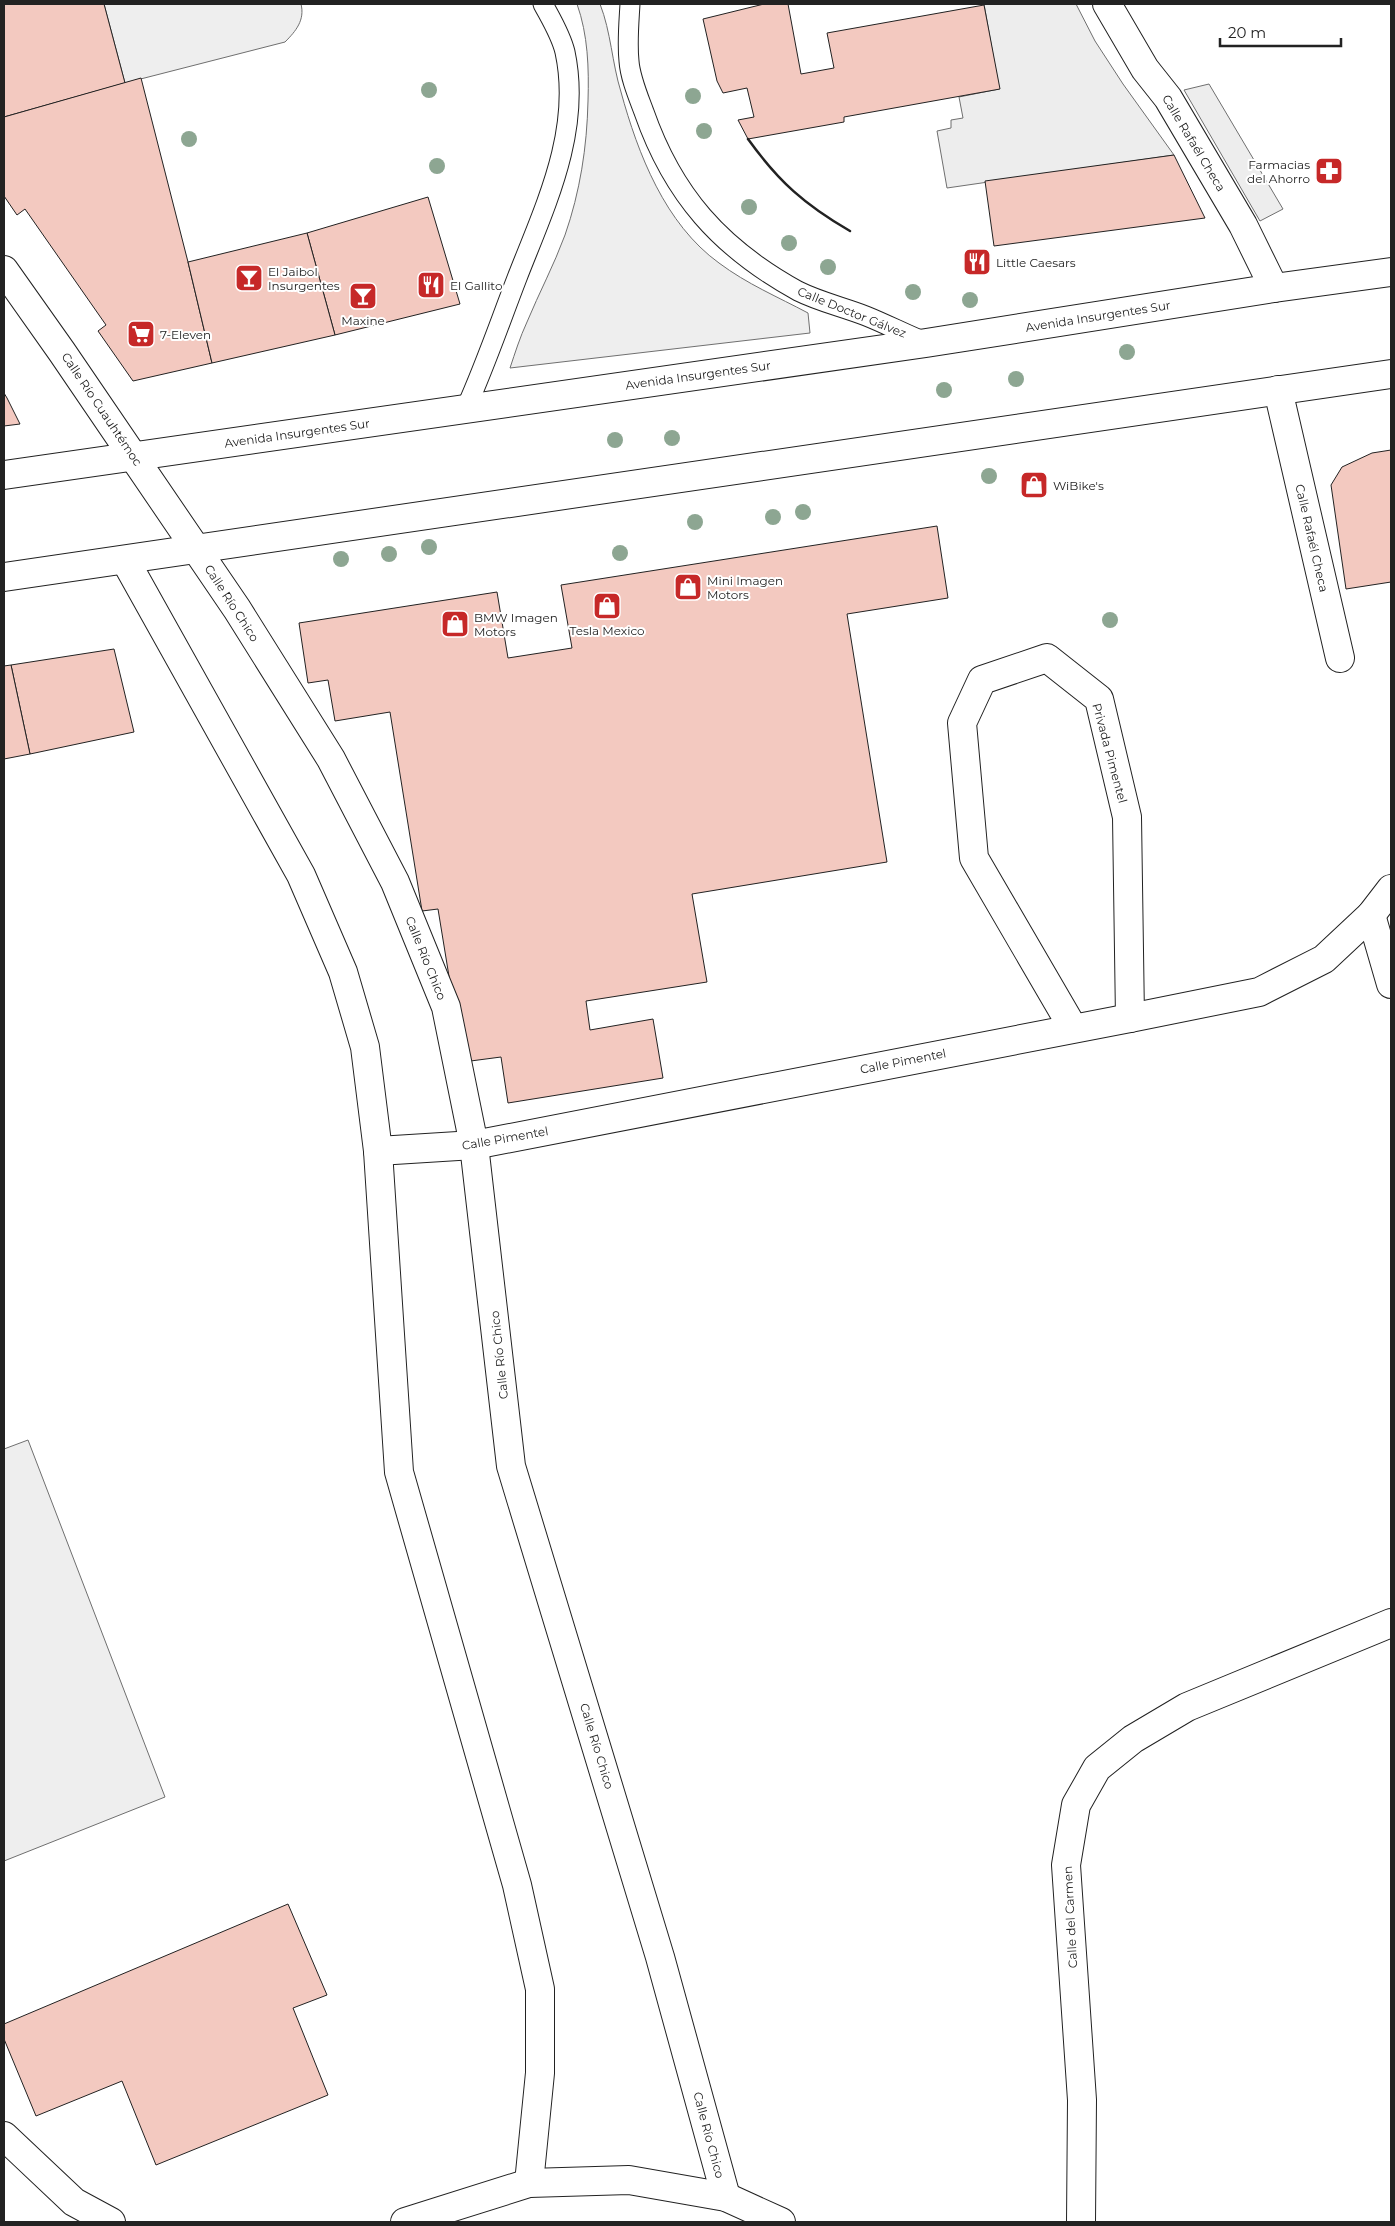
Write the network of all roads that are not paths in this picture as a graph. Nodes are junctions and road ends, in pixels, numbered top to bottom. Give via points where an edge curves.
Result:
1 (543, 4) edge
2 (617, 4) edge
3 (630, 4) edge
4 (1107, 4) edge
5 (629, 62) junction
6 (4, 270) edge
7 (1391, 272) edge
8 (1274, 288) junction
9 (926, 343) junction
10 (1391, 374) edge
11 (1278, 390) junction
12 (466, 408) junction
13 (134, 457) junction
14 (4, 475) edge
15 (198, 550) junction
16 (125, 560) junction
17 (4, 577) edge
18 (1340, 658) dead end
19 (1391, 889) edge
20 (1371, 915) junction
21 (1391, 984) edge
22 (1130, 1018) junction
23 (1073, 1028) junction
24 (464, 1146) junction
25 (385, 1150) junction
26 (1391, 1623) edge
27 (4, 2136) edge
28 (529, 2183) junction
29 (726, 2197) junction
30 (112, 2222) edge
31 (405, 2222) edge
32 (781, 2222) edge
33 (1081, 2222) edge

1 - 12 lane via 565,50 568,74 566,137 552,189 487,362
2 - 5 lane
3 - 5 lane, Calle Doctor Gálvez
4 - 8 street, Calle Rafaél Checa via 1205,160 1243,225
5 - 9 lane, Calle Doctor Gálvez via 652,136 670,173 693,208 716,232 742,254 800,292
6 - 13 street, Calle Río Cuauhtémoc
7 - 8 street, Avenida Insurgentes Sur
8 - 9 street, Avenida Insurgentes Sur
9 - 12 street, Avenida Insurgentes Sur
10 - 11 street
11 - 15 street
11 - 18 street, Calle Rafaél Checa
12 - 13 street, Avenida Insurgentes Sur
13 - 14 street, Avenida Insurgentes Sur
13 - 15 street, Calle Río Cuauhtémoc
15 - 16 street
15 - 24 street, Calle Río Chico via 331,759 395,882 446,1007
16 - 17 street
16 - 25 street via 301,875 339,964 365,1047
19 - 20 street, Calle Pimentel
20 - 21 street
20 - 22 street, Calle Pimentel via 1324,959 1259,992
22 - 23 street, Calle Pimentel
22 - 23 street, Privada Pimentel via 1127,817 1099,699 1047,658 982,680 962,723 974,858
23 - 24 street, Calle Pimentel
24 - 25 street, Calle Pimentel
24 - 29 street, Calle Río Chico via 511,1466 660,1957
25 - 28 street via 399,1472 517,1885 540,1989 540,2073
26 - 33 street, Calle del Carmen via 1187,1707 1133,1738 1097,1768 1076,1805 1066,1865 1082,2100
27 - 30 street via 74,2202
28 - 29 street via 629,2180
28 - 31 street
29 - 32 street

